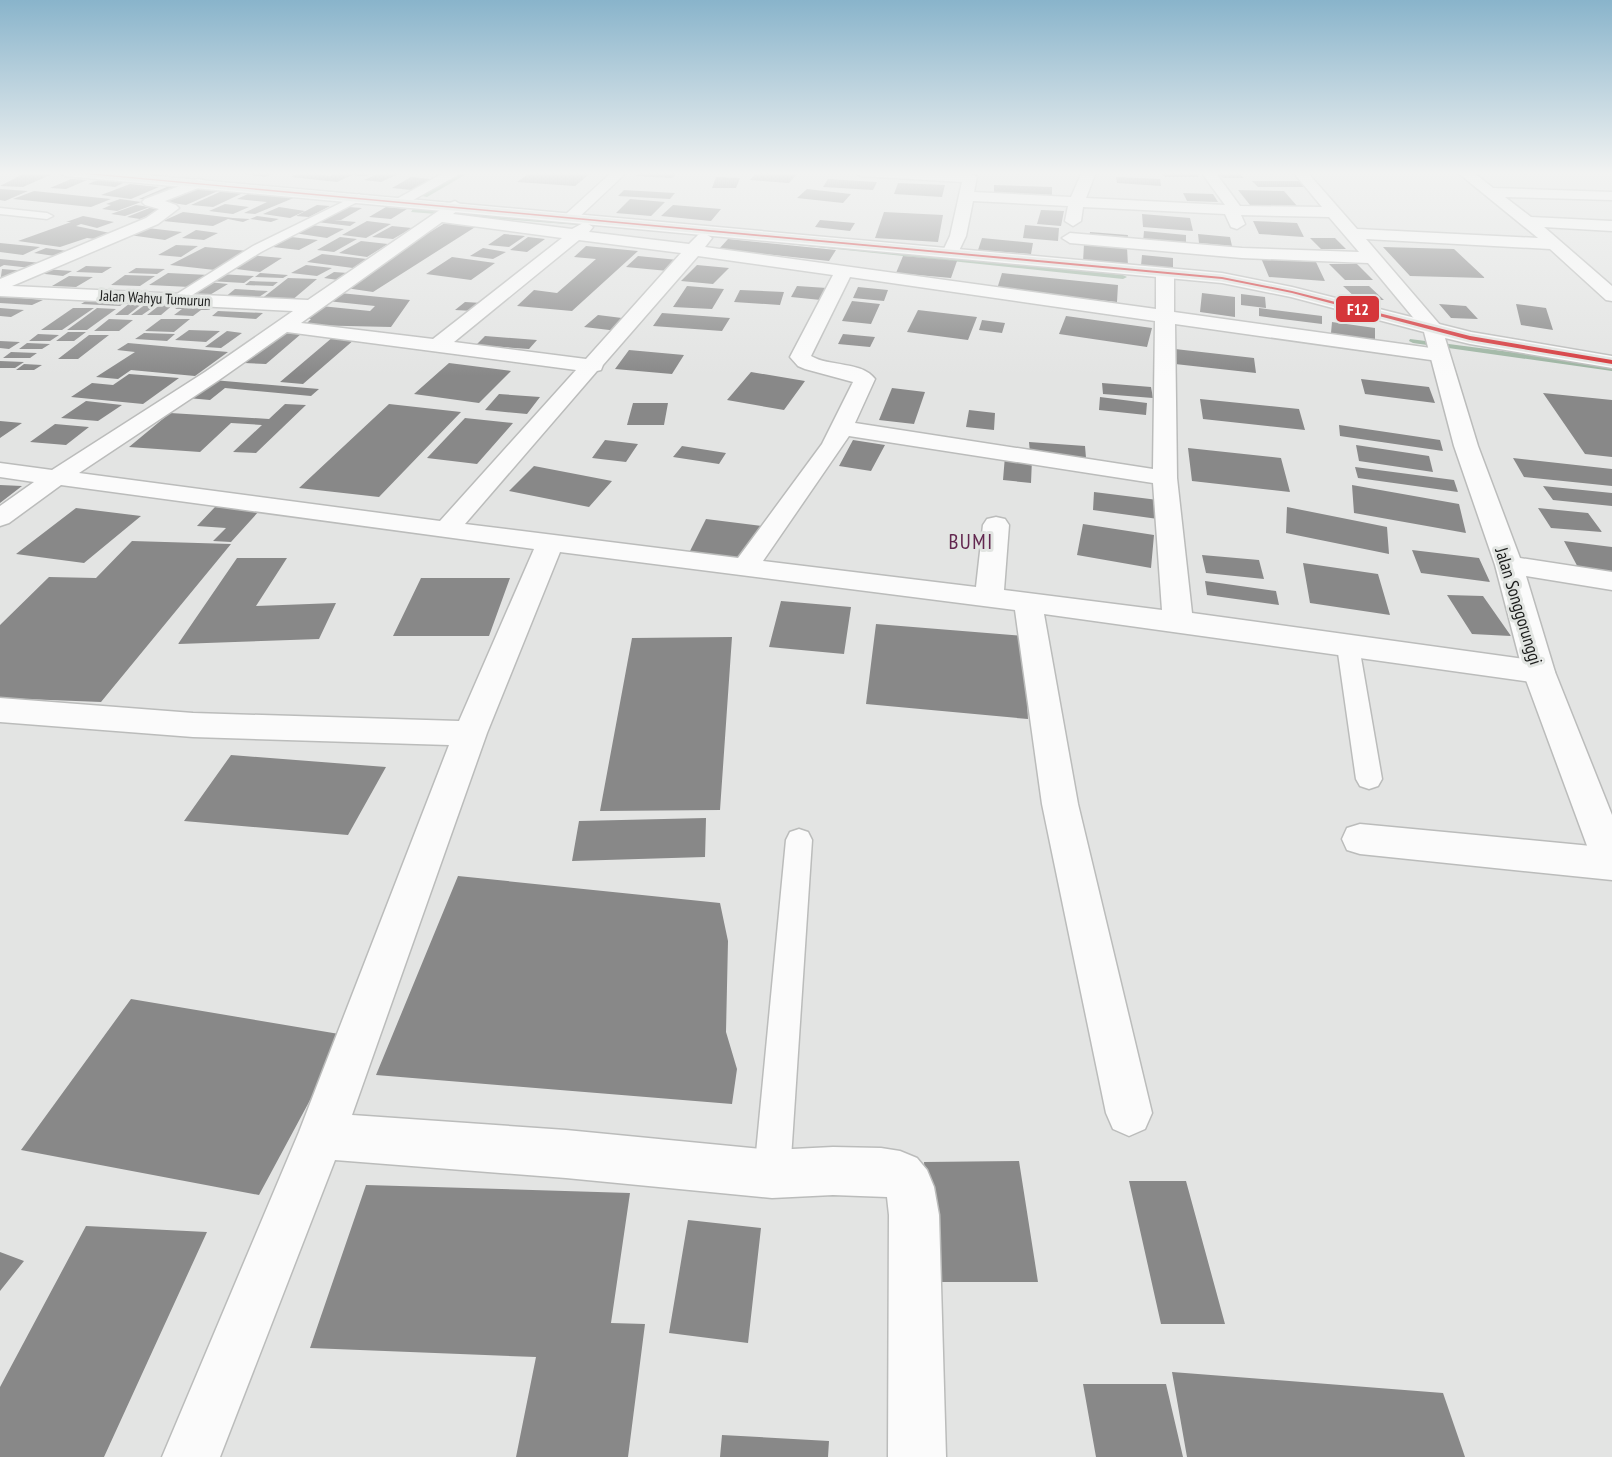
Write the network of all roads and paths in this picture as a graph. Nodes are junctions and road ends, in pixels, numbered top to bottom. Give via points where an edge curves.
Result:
1 (107, 240) edge
2 (275, 240) edge
3 (405, 240) edge
4 (570, 240) edge
5 (702, 240) edge
6 (712, 240) edge
7 (737, 240) edge
8 (957, 240) edge
9 (1070, 240) edge
10 (1093, 240) edge
11 (1241, 240) edge
12 (1359, 240) edge
13 (1474, 240) edge
14 (1550, 240) edge
15 (1555, 244) junction
16 (950, 253) junction
17 (1242, 253) junction
18 (1374, 258) junction
19 (1573, 261) junction
20 (1602, 262) dead end
21 (1066, 263) junction
22 (844, 271) junction
23 (1165, 273) junction
24 (1248, 281) junction
25 (0, 285) edge
26 (0, 291) edge
27 (1612, 296) edge
28 (176, 299) junction
29 (310, 306) junction
30 (1166, 318) junction
31 (282, 326) junction
32 (1436, 343) junction
33 (437, 346) junction
34 (1612, 362) edge
35 (594, 366) junction
36 (843, 428) junction
37 (0, 470) edge
38 (54, 478) junction
39 (1165, 478) junction
40 (0, 518) edge
41 (996, 525) dead end
42 (447, 529) junction
43 (550, 543) junction
44 (1509, 565) junction
45 (745, 567) junction
46 (1612, 581) edge
47 (989, 598) junction
48 (1028, 603) junction
49 (1178, 621) junction
50 (1348, 645) junction
51 (1539, 672) junction
52 (0, 710) edge
53 (470, 733) junction
54 (1369, 779) dead end
55 (1360, 839) dead end
56 (799, 840) dead end
57 (1612, 863) edge
58 (1129, 1113) dead end
59 (321, 1136) junction
60 (772, 1174) junction
61 (191, 1457) edge
62 (917, 1457) edge

1 - 25 street
2 - 28 lane
3 - 29 street
4 - 33 street
5 - 35 street
6 - 22 street
7 - 16 street
8 - 16 street
9 - 21 street
10 - 17 street
11 - 17 street
12 - 18 street
13 - 15 street
14 - 15 street
15 - 19 street
16 - 21 street
17 - 18 street
17 - 24 street
18 - 32 street
19 - 20 street
19 - 27 street
21 - 23 street
22 - 30 street
22 - 36 street via 800,357 809,364 843,370 864,379
23 - 24 street
23 - 30 street
24 - 32 street
26 - 28 street, Jalan Wahyu Tumurun
28 - 29 street, Jalan Wahyu Tumurun
29 - 31 street
30 - 32 street
30 - 39 street
31 - 33 street
31 - 38 street
32 - 34 street via 1527,349
32 - 44 street, Jalan Songgorunggi via 1466,446
33 - 35 street
35 - 42 street
36 - 39 street
36 - 45 street
37 - 38 street
38 - 40 street
38 - 42 street
39 - 49 street
41 - 47 street
42 - 43 street
43 - 45 street
43 - 53 street
44 - 46 street
44 - 51 street, Jalan Songgorunggi
45 - 47 street
47 - 48 street
48 - 49 street
48 - 58 street via 1060,804
49 - 50 street
50 - 51 street
50 - 54 lane
51 - 57 street, Jalan Songgorunggi
52 - 53 street via 193,725
53 - 59 street
55 - 57 street
56 - 60 lane
59 - 60 street
59 - 61 street
60 - 62 street via 881,1172 900,1176 910,1187 914,1215

